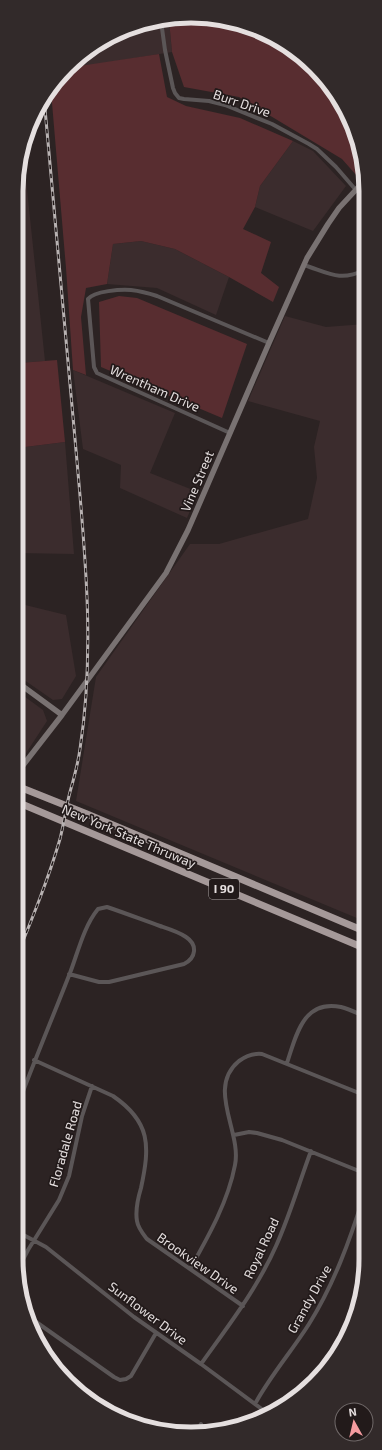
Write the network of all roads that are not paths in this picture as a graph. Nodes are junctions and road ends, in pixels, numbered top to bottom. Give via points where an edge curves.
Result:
1 (162, 25) edge
2 (359, 185) edge
3 (355, 189) junction
4 (304, 265) junction
5 (359, 272) edge
6 (269, 343) junction
7 (230, 433) junction
8 (23, 686) edge
9 (62, 715) junction
10 (23, 765) edge
11 (23, 788) edge
12 (23, 804) edge
13 (359, 929) edge
14 (359, 946) edge
15 (69, 974) junction
16 (359, 1014) edge
17 (34, 1060) junction
18 (287, 1063) junction
19 (92, 1086) junction
20 (23, 1091) edge
21 (359, 1092) edge
22 (234, 1135) junction
23 (311, 1152) junction
24 (359, 1171) edge
25 (359, 1210) edge
26 (23, 1234) edge
27 (34, 1240) junction
28 (23, 1260) edge
29 (190, 1269) junction
30 (243, 1306) junction
31 (35, 1321) edge
32 (156, 1333) junction
33 (201, 1364) junction
34 (255, 1404) junction
35 (264, 1411) edge
36 (201, 1424) dead end
37 (200, 1427) edge

1 - 3 street, Burr Drive via 173,88 179,98 225,105 272,124 317,149
2 - 3 street, Vine Street
3 - 4 street, Vine Street via 328,224
4 - 5 street via 338,277
4 - 6 street, Vine Street
6 - 7 street, Vine Street
6 - 7 street, Wrentham Drive via 142,291 125,289 95,293 88,299 94,368 97,373
7 - 9 street, Vine Street via 188,530 166,573
8 - 9 street
9 - 10 street, Vine Street
11 - 13 highway, New York State Thruway / I 90
12 - 14 highway, New York State Thruway / I 90
15 - 15 street via 94,914 104,907 181,934 192,942 194,949 192,957 184,964 120,980 99,982
15 - 17 street
16 - 18 street via 333,1006 319,1008 309,1014 302,1021
17 - 19 street, Brookview Drive
17 - 20 street
18 - 21 street
18 - 22 street via 251,1054 234,1065 225,1088
19 - 27 street, Floradale Road via 82,1116 69,1176 59,1200
19 - 29 street, Brookview Drive via 125,1104 141,1124 144,1132 147,1150 136,1211 141,1231 147,1239
22 - 23 street via 257,1133
22 - 29 street via 236,1163 233,1177 219,1214
23 - 24 street
23 - 30 street, Royal Road via 276,1246
25 - 34 street, Grandy Drive via 340,1263 320,1304
26 - 27 street, Sunflower Drive
27 - 28 street, Floradale Road
27 - 32 street, Sunflower Drive
29 - 30 street, Brookview Drive
30 - 33 street, Royal Road
31 - 32 street via 120,1380 131,1376
32 - 33 street, Sunflower Drive
33 - 34 street, Sunflower Drive
34 - 35 street, Sunflower Drive
36 - 37 street

